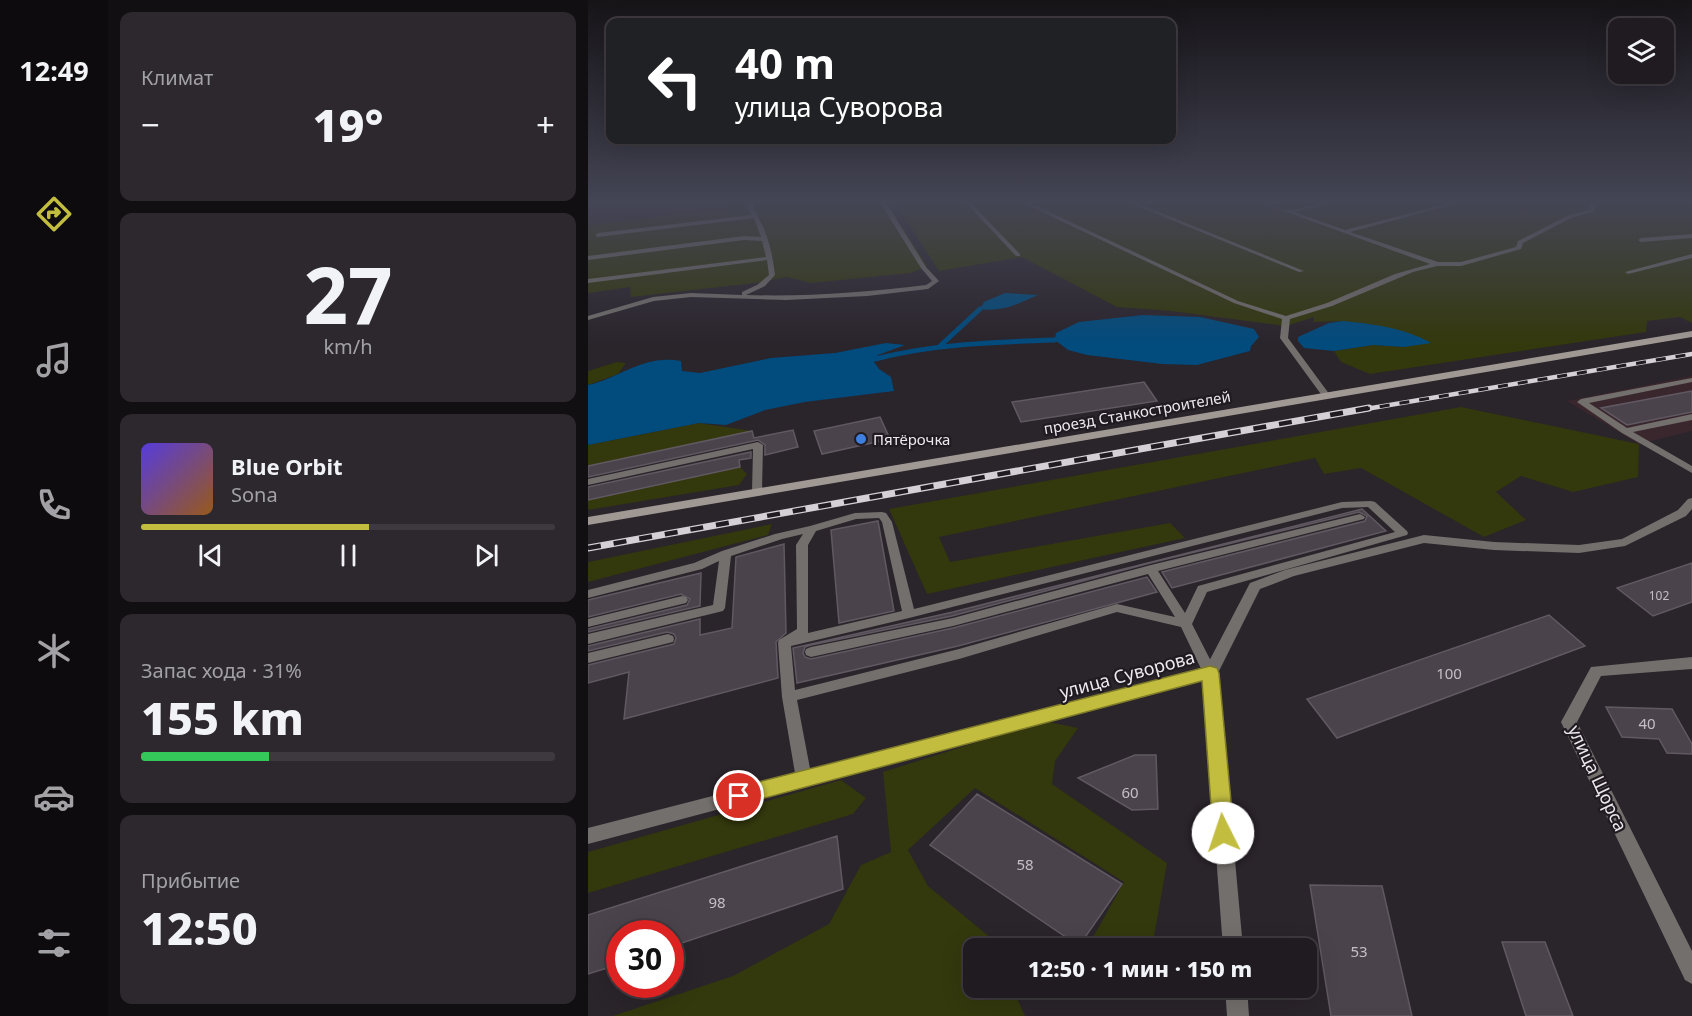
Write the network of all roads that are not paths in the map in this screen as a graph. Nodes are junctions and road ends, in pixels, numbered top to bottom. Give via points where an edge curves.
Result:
1 (663, 248) edge
2 (766, 248) edge
3 (912, 248) edge
4 (1011, 248) edge
5 (1122, 248) edge
6 (1243, 248) edge
7 (1394, 248) edge
8 (1518, 248) edge
9 (1017, 255) dead end
10 (1692, 256) edge
11 (588, 258) edge
12 (769, 258) junction
13 (1437, 264) junction
14 (1301, 272) dead end
15 (1628, 272) dead end
16 (588, 281) edge
17 (735, 296) junction
18 (588, 318) edge
19 (1286, 318) junction
20 (1692, 334) edge
21 (1692, 380) edge
22 (1326, 395) junction
23 (1692, 417) edge
24 (1625, 431) junction
25 (1692, 470) edge
26 (588, 482) edge
27 (757, 491) junction
28 (1692, 502) edge
29 (1360, 517) dead end
30 (588, 521) edge
31 (812, 530) junction
32 (726, 554) junction
33 (1151, 569) junction
34 (588, 594) edge
35 (682, 600) dead end
36 (909, 614) junction
37 (588, 623) edge
38 (1186, 624) junction
39 (588, 639) edge
40 (668, 639) dead end
41 (784, 643) junction
42 (811, 652) dead end
43 (588, 658) edge
44 (1692, 663) edge
45 (1210, 673) junction
46 (789, 697) junction
47 (804, 779) junction
48 (588, 836) edge
49 (1232, 938) edge
50 (1692, 973) edge
51 (1237, 998) edge
52 (1238, 1016) edge

1 - 11 lane
2 - 12 lane
3 - 17 lane via 936,281 927,287 786,298
4 - 9 lane
5 - 19 lane via 1236,302
6 - 14 lane
7 - 13 lane
8 - 13 lane via 1461,264
10 - 15 lane
12 - 16 lane
12 - 17 lane via 769,280 753,291
13 - 19 lane via 1385,279 1333,303
17 - 18 lane via 653,299
19 - 22 lane via 1284,338
20 - 22 main road, проезд Станкостроителей
21 - 24 lane via 1581,402
22 - 27 main road, проезд Станкостроителей
23 - 24 lane
24 - 25 lane
26 - 27 lane via 758,445
27 - 30 main road, проезд Станкостроителей
28 - 45 street, улица Суворова via 1682,513 1625,542 1579,549 1424,539 1290,573 1255,586
29 - 33 lane
31 - 32 lane via 778,536
31 - 36 lane via 855,516 882,515
31 - 41 lane via 802,546 803,631
32 - 34 lane via 698,566
32 - 39 lane via 719,608
33 - 38 lane
33 - 42 lane via 953,622
35 - 37 lane
36 - 38 lane via 1342,505 1371,504 1403,533 1202,589
36 - 41 lane
38 - 45 lane
38 - 46 lane via 1117,608 959,654
40 - 43 lane
41 - 46 lane
44 - 50 street, улица Щорса via 1596,671 1569,722
45 - 47 street, улица Суворова
45 - 49 street
46 - 47 lane
47 - 48 street, улица Суворова
51 - 52 street

